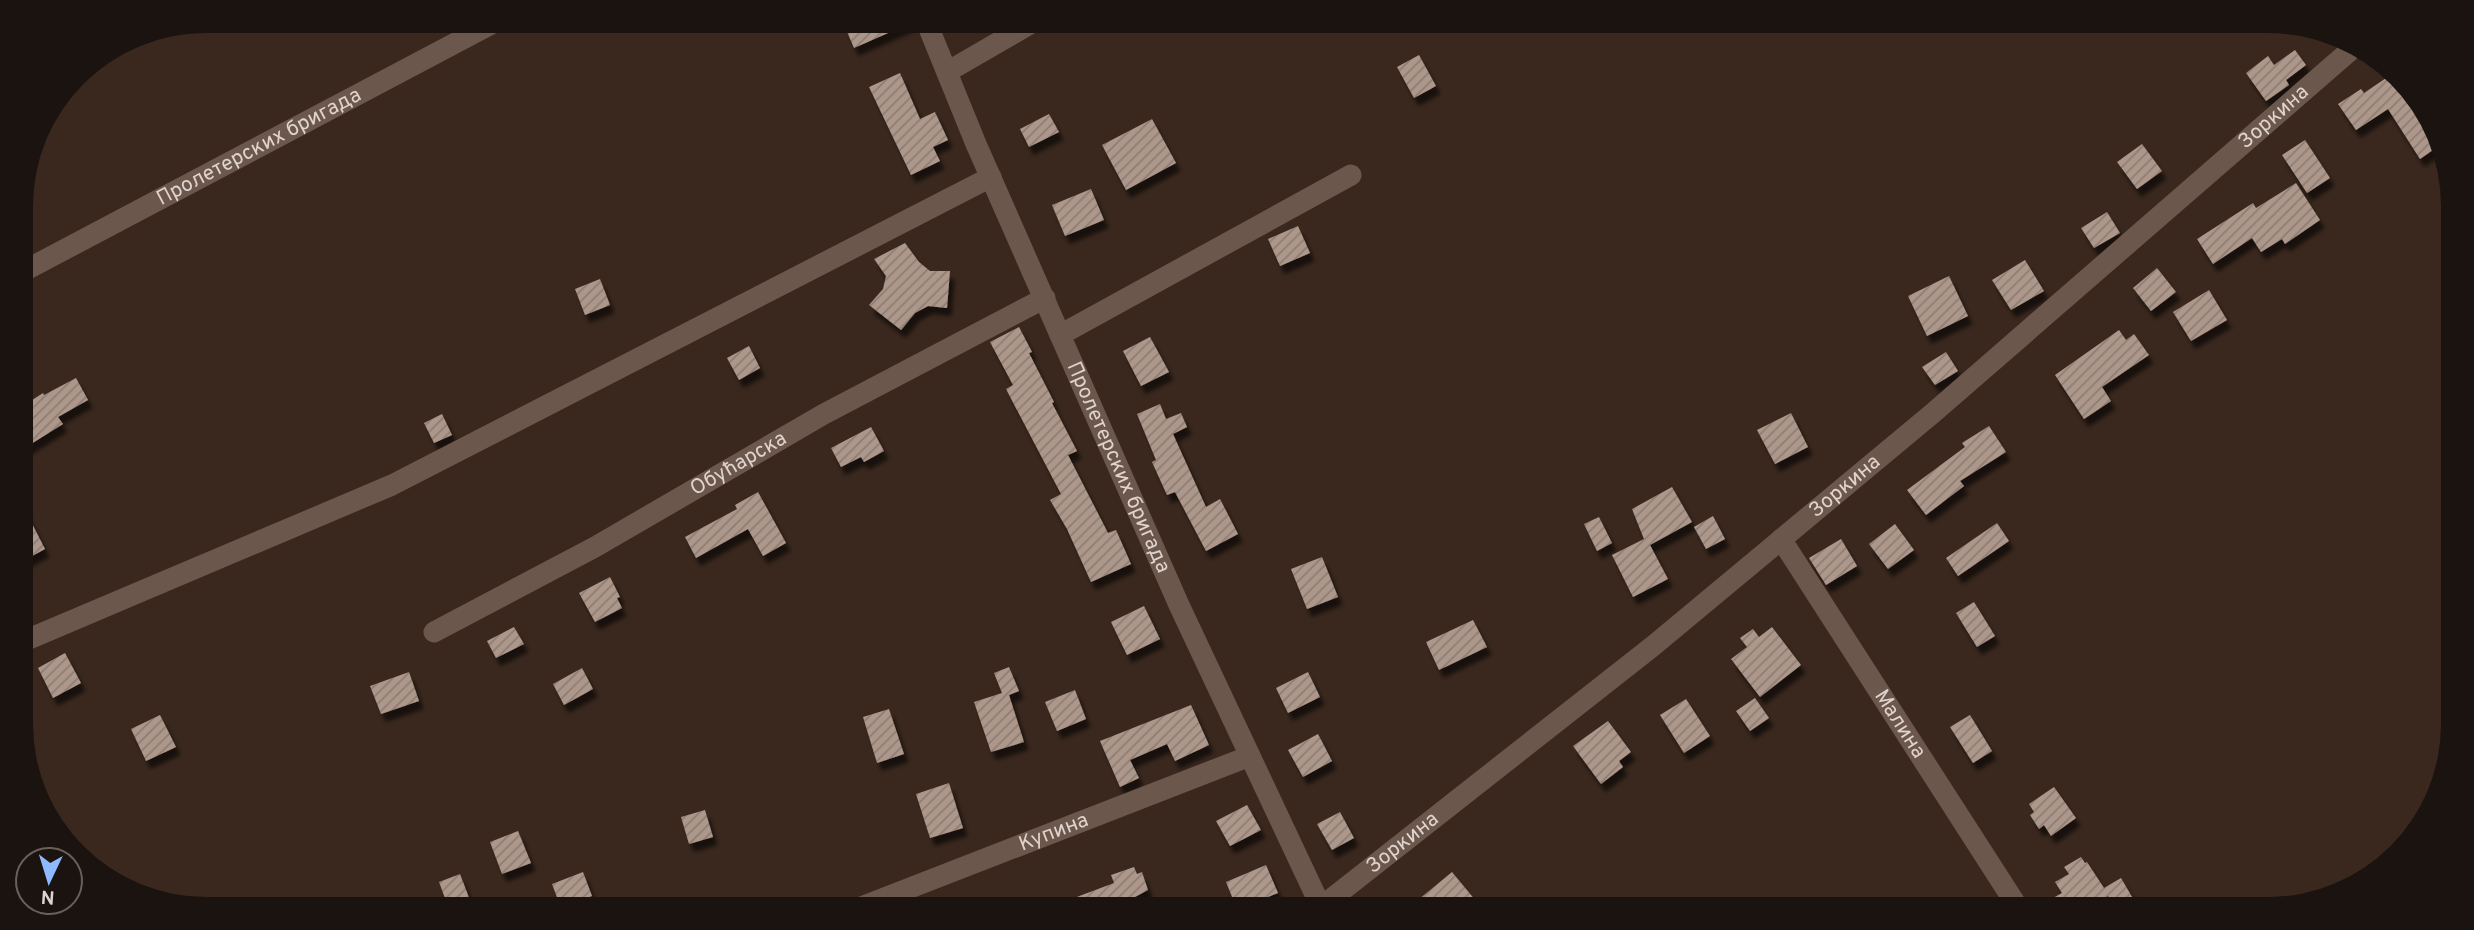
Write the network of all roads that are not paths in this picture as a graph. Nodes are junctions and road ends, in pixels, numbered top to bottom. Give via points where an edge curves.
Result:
1 (474, 33) edge
2 (931, 33) edge
3 (1014, 33) edge
4 (2347, 53) edge
5 (947, 72) junction
6 (1351, 175) dead end
7 (991, 177) junction
8 (34, 266) edge
9 (1045, 298) junction
10 (1060, 335) junction
11 (1781, 539) junction
12 (434, 632) dead end
13 (33, 637) edge
14 (1250, 756) junction
15 (1317, 896) edge
16 (1337, 896) edge
17 (2011, 896) edge
18 (888, 897) edge

1 - 8 street, Пролетерских бригада
2 - 5 street, Пролетерских бригада
3 - 5 street
4 - 11 street, Зоркина
5 - 7 street, Пролетерских бригада
6 - 10 street
7 - 9 street, Пролетерских бригада
7 - 13 street via 392,485
9 - 10 street, Пролетерских бригада
9 - 12 street, Обућарска via 824,414 595,547
10 - 14 street, Пролетерских бригада
11 - 16 street, Зоркина
11 - 17 street, Малина
14 - 15 street, Пролетерских бригада
14 - 18 street, Купина

